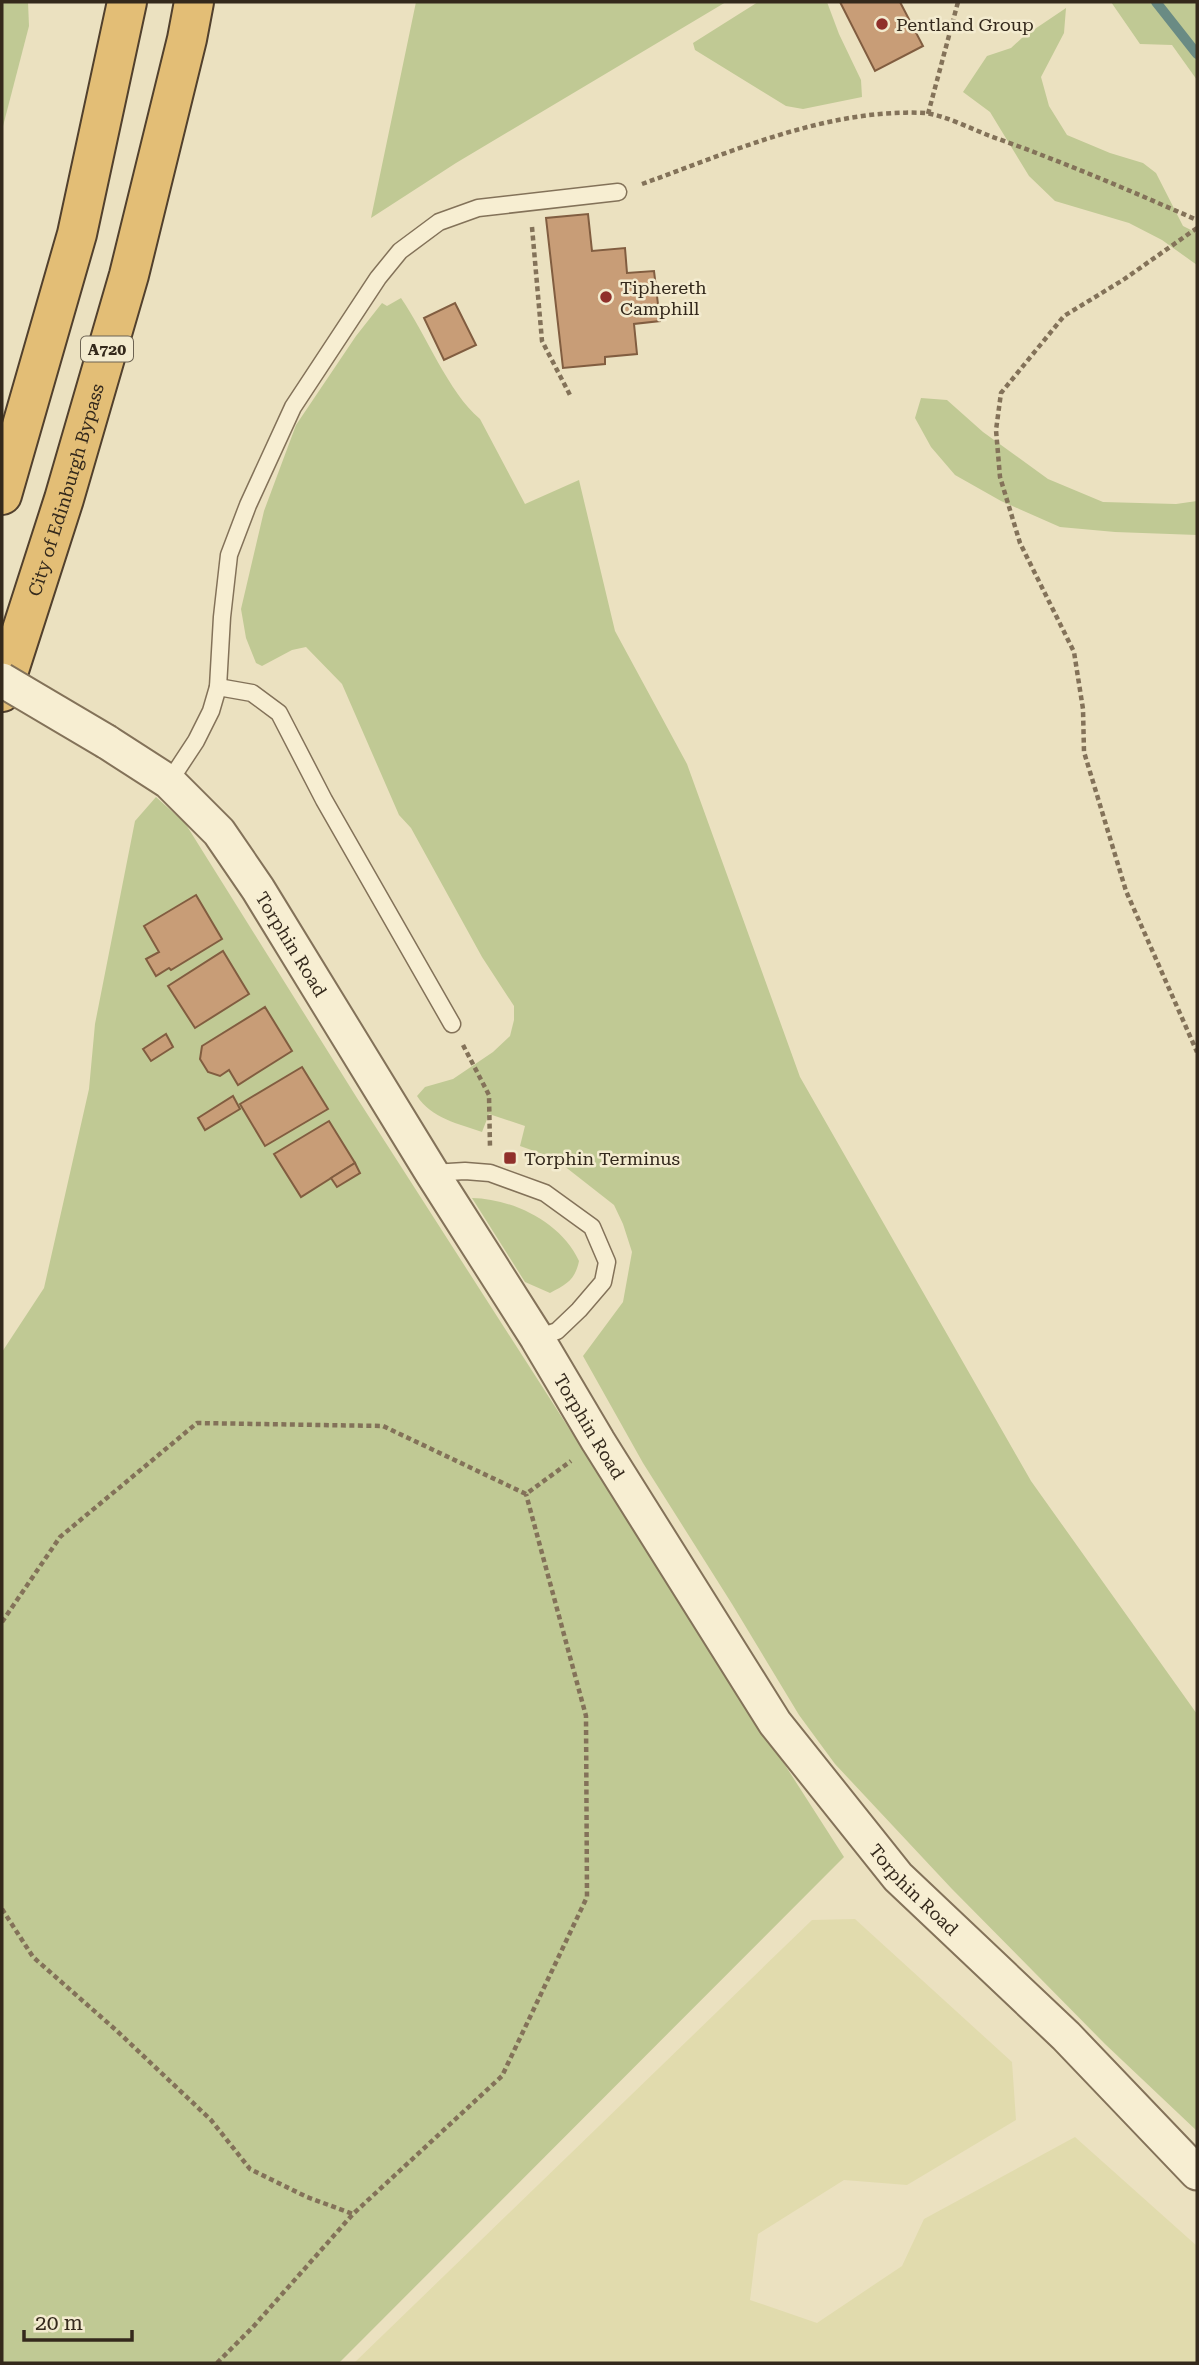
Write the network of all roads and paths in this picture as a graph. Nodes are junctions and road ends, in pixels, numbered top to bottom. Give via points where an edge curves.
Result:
1 (127, 2) edge
2 (194, 2) edge
3 (958, 2) edge
4 (928, 114) junction
5 (618, 192) joint
6 (529, 201) junction
7 (1197, 220) edge
8 (1197, 228) edge
9 (571, 397) dead end
10 (2, 495) edge
11 (2, 680) edge
12 (218, 687) junction
13 (2, 692) edge
14 (169, 782) junction
15 (452, 1024) joint
16 (1197, 1052) edge
17 (432, 1172) junction
18 (490, 1174) junction
19 (537, 1338) junction
20 (598, 1441) junction
21 (526, 1494) junction
22 (2, 1622) edge
23 (2, 1909) edge
24 (1197, 2173) edge
25 (353, 2214) junction
26 (218, 2363) edge

1 - 10 highway via 77,233
2 - 13 highway, City of Edinburgh Bypass / A720 via 129,275
3 - 4 path
4 - 5 path via 880,113 806,128
4 - 7 path via 1092,173
5 - 6 lane
6 - 9 path via 542,341
6 - 12 lane via 478,208 439,222 400,251 377,278 293,407 229,555
8 - 16 path via 1064,316 1001,393 996,430 1000,477 1020,543 1074,652 1084,752 1126,891
11 - 14 street, Torphin Road, bridge
12 - 14 lane via 196,741
12 - 15 lane via 252,693 279,713
14 - 17 street, Torphin Road via 219,832
15 - 18 path via 489,1096
17 - 18 lane
17 - 19 street, Torphin Road
18 - 19 lane via 545,1193 592,1227 607,1262 603,1282 579,1310 557,1331
19 - 20 street, Torphin Road
20 - 21 path
20 - 24 street, Torphin Road via 775,1723 898,1877 1066,2036
21 - 22 path via 383,1426 197,1423 60,1536
21 - 25 path via 586,1716 587,1897 502,2076
23 - 25 path via 33,1958 211,2120 250,2169
25 - 26 path

